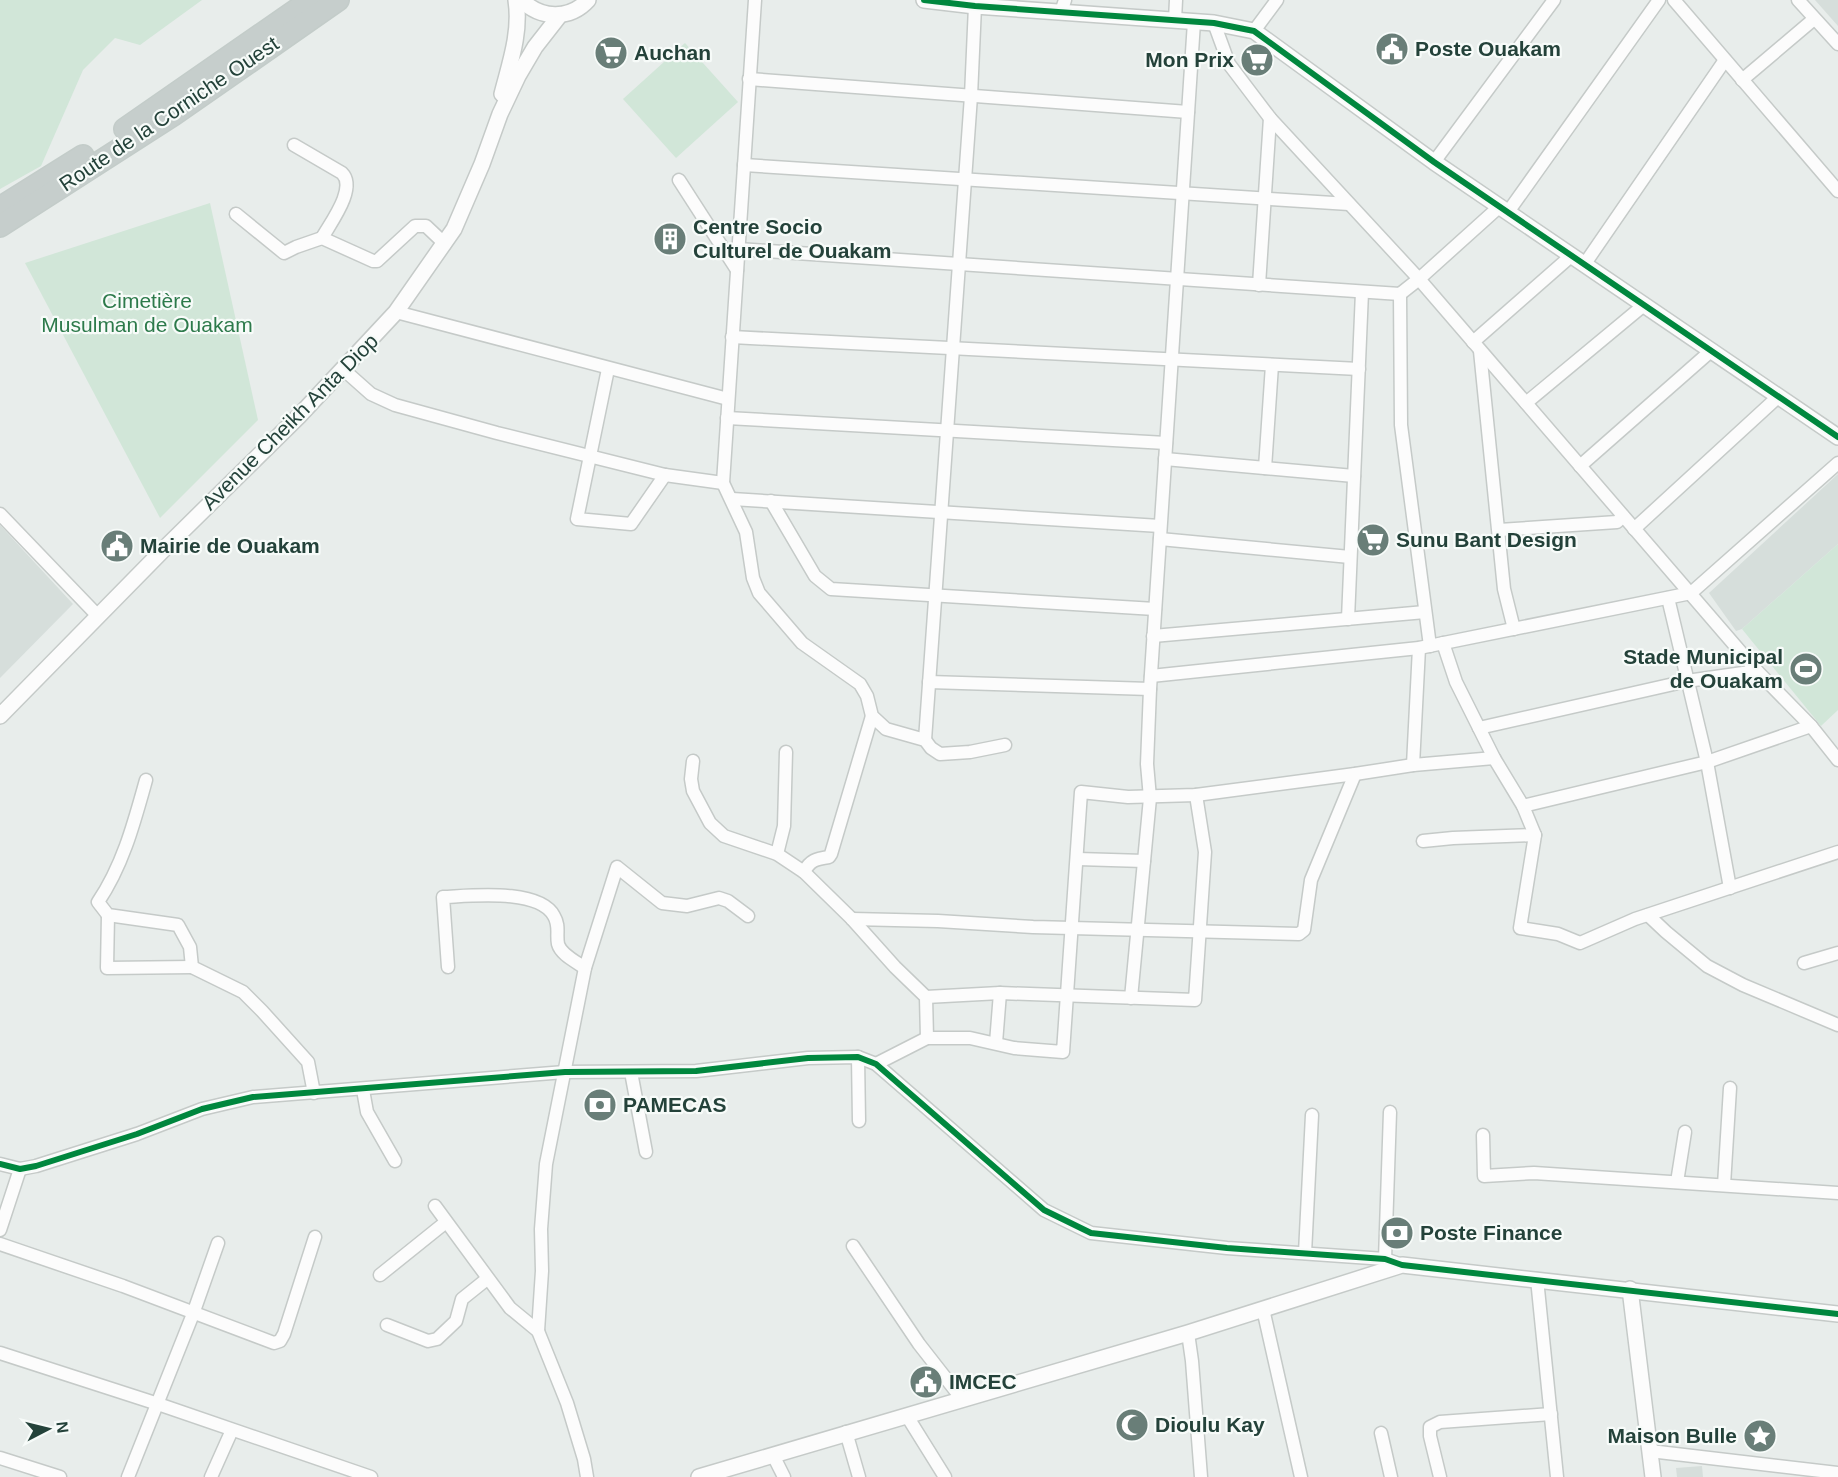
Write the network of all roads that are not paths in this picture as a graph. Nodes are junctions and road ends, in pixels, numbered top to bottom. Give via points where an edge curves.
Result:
1 (311, 0) edge
2 (338, 0) edge
3 (516, 0) edge
4 (522, 0) edge
5 (588, 0) edge
6 (755, 0) edge
7 (924, 0) edge
8 (1176, 0) edge
9 (1277, 0) edge
10 (1554, 0) edge
11 (1659, 0) edge
12 (1674, 0) edge
13 (1798, 0) edge
14 (976, 3) edge
15 (1063, 6) edge
16 (560, 15) junction
17 (1174, 20) junction
18 (1814, 20) junction
19 (1194, 22) junction
20 (1214, 23) junction
21 (1254, 31) junction
22 (1838, 44) edge
23 (1725, 60) junction
24 (749, 80) junction
25 (1742, 80) junction
26 (971, 96) junction
27 (1188, 112) junction
28 (500, 114) junction
29 (1270, 118) junction
30 (294, 145) dead end
31 (1434, 162) junction
32 (744, 165) junction
33 (965, 179) junction
34 (679, 180) dead end
35 (1838, 191) edge
36 (1182, 193) junction
37 (1264, 199) junction
38 (1348, 204) junction
39 (0, 208) edge
40 (1504, 210) junction
41 (236, 214) dead end
42 (0, 226) edge
43 (322, 238) junction
44 (445, 244) junction
45 (738, 249) junction
46 (1571, 256) junction
47 (959, 264) junction
48 (1584, 265) junction
49 (737, 270) junction
50 (1177, 279) junction
51 (1419, 279) junction
52 (1259, 285) junction
53 (1362, 292) junction
54 (1400, 294) junction
55 (1644, 304) junction
56 (396, 312) junction
57 (732, 337) junction
58 (1476, 346) junction
59 (952, 348) junction
60 (1712, 350) junction
61 (1171, 359) junction
62 (1272, 364) junction
63 (608, 369) junction
64 (1359, 369) junction
65 (344, 370) junction
66 (1779, 396) junction
67 (728, 399) junction
68 (1526, 403) junction
69 (727, 418) junction
70 (947, 431) junction
71 (1838, 437) edge
72 (1166, 443) junction
73 (590, 456) junction
74 (1165, 459) junction
75 (1838, 463) edge
76 (1580, 466) junction
77 (1264, 468) junction
78 (665, 476) junction
79 (1354, 476) junction
80 (723, 483) junction
81 (732, 499) junction
82 (771, 501) junction
83 (941, 512) junction
84 (0, 514) edge
85 (1623, 516) junction
86 (1635, 529) junction
87 (1499, 530) junction
88 (1160, 533) junction
89 (1350, 557) junction
90 (1691, 593) junction
91 (935, 596) junction
92 (1668, 598) junction
93 (1155, 609) junction
94 (1425, 612) junction
95 (98, 616) junction
96 (1348, 619) junction
97 (1514, 629) junction
98 (1153, 636) junction
99 (1443, 644) junction
100 (1424, 647) junction
101 (1757, 670) junction
102 (1687, 681) junction
103 (929, 682) junction
104 (1150, 683) junction
105 (0, 716) edge
106 (872, 716) junction
107 (1811, 726) junction
108 (1479, 728) junction
109 (925, 740) junction
110 (1005, 744) dead end
111 (786, 752) dead end
112 (1494, 758) junction
113 (1838, 760) edge
114 (693, 761) dead end
115 (1707, 762) junction
116 (1413, 765) junction
117 (1355, 774) junction
118 (146, 780) dead end
119 (1196, 795) junction
120 (1149, 798) junction
121 (1522, 806) junction
122 (1535, 835) junction
123 (1423, 841) dead end
124 (1838, 852) edge
125 (777, 854) junction
126 (1078, 859) junction
127 (1144, 861) junction
128 (804, 872) junction
129 (1730, 888) junction
130 (108, 915) junction
131 (1648, 915) junction
132 (748, 916) dead end
133 (852, 919) junction
134 (1073, 927) junction
135 (1137, 929) junction
136 (1200, 931) junction
137 (1838, 953) edge
138 (1804, 963) dead end
139 (192, 967) junction
140 (448, 967) dead end
141 (585, 968) junction
142 (1000, 993) junction
143 (1068, 996) junction
144 (927, 998) junction
145 (1131, 998) junction
146 (1838, 1025) edge
147 (927, 1038) junction
148 (996, 1043) junction
149 (858, 1057) junction
150 (876, 1064) junction
151 (565, 1072) junction
152 (631, 1072) junction
153 (1730, 1088) dead end
154 (363, 1090) junction
155 (314, 1093) junction
156 (1390, 1112) dead end
157 (1312, 1114) dead end
158 (859, 1121) dead end
159 (1685, 1132) dead end
160 (1483, 1135) dead end
161 (646, 1152) dead end
162 (394, 1161) dead end
163 (0, 1164) edge
164 (20, 1169) junction
165 (1677, 1182) junction
166 (1724, 1185) junction
167 (1838, 1193) edge
168 (435, 1206) dead end
169 (446, 1222) junction
170 (0, 1230) edge
171 (315, 1237) dead end
172 (218, 1243) dead end
173 (0, 1244) edge
174 (853, 1246) dead end
175 (1305, 1253) junction
176 (1385, 1259) junction
177 (1402, 1265) junction
178 (380, 1275) dead end
179 (488, 1279) junction
180 (1537, 1279) junction
181 (1630, 1289) junction
182 (1263, 1309) junction
183 (194, 1314) junction
184 (1838, 1314) edge
185 (387, 1325) dead end
186 (538, 1331) junction
187 (1188, 1333) junction
188 (0, 1353) edge
189 (962, 1399) junction
190 (158, 1404) junction
191 (1551, 1414) junction
192 (907, 1416) junction
193 (232, 1430) junction
194 (846, 1432) junction
195 (1381, 1433) dead end
196 (1650, 1451) junction
197 (773, 1455) junction
198 (0, 1458) edge
199 (1838, 1473) edge
200 (1819, 1474) edge
201 (60, 1477) edge
202 (128, 1477) edge
203 (211, 1477) edge
204 (371, 1477) edge
205 (587, 1477) edge
206 (699, 1477) edge
207 (784, 1477) edge
208 (859, 1477) edge
209 (945, 1477) edge
210 (1201, 1477) edge
211 (1301, 1477) edge
212 (1391, 1477) edge
213 (1440, 1477) edge
214 (1557, 1477) edge
215 (1653, 1477) edge

1 - 39 highway, Route de la Corniche Ouest via 116,136
2 - 42 highway, Route de la Corniche Ouest via 173,115
3 - 28 street via 519,18
4 - 16 street via 534,10
5 - 16 street via 574,11
6 - 24 street
7 - 14 street
8 - 17 street
9 - 21 street
10 - 31 street
11 - 40 street
12 - 23 street
13 - 18 street
14 - 15 street
14 - 26 street
15 - 17 street
16 - 28 street via 535,47
17 - 19 street
18 - 22 street
18 - 25 street
19 - 20 street
19 - 27 street
20 - 21 street
20 - 29 street via 1229,64
21 - 31 street
23 - 25 street
23 - 48 street
24 - 26 street
24 - 32 street
25 - 35 street
26 - 27 street
26 - 33 street
27 - 36 street
28 - 44 street, Avenue Cheikh Anta Diop via 466,203
29 - 37 street
29 - 38 street
30 - 43 street via 346,178 344,198
31 - 40 street
32 - 33 street
32 - 45 street
33 - 36 street
33 - 47 street
34 - 49 street
36 - 37 street
36 - 50 street
37 - 38 street
37 - 52 street
38 - 51 street
40 - 46 street
40 - 51 street
41 - 43 street via 284,253
43 - 44 street via 373,261 415,226 426,226
44 - 56 street, Avenue Cheikh Anta Diop
45 - 47 street
45 - 49 street
46 - 48 street
46 - 58 street
47 - 50 street
47 - 59 street
48 - 55 street
49 - 57 street
50 - 52 street
50 - 61 street
51 - 54 street
51 - 58 street
52 - 53 street
53 - 54 street
53 - 64 street
54 - 94 street via 1401,425
55 - 60 street
55 - 68 street
56 - 63 street
56 - 65 street, Avenue Cheikh Anta Diop
57 - 59 street
57 - 67 street
58 - 68 street
58 - 87 street
59 - 61 street
59 - 70 street
60 - 66 street
60 - 76 street
61 - 62 street
61 - 72 street
62 - 64 street
62 - 77 street
63 - 67 street
63 - 73 street
64 - 79 street
65 - 73 street via 383,401
65 - 95 street, Avenue Cheikh Anta Diop
66 - 71 street
66 - 86 street
67 - 69 street
68 - 76 street
69 - 70 street
69 - 80 street
70 - 72 street
70 - 83 street
72 - 74 street
73 - 78 street
73 - 78 street via 577,519 631,524
74 - 77 street
74 - 88 street
75 - 90 street
76 - 85 street
77 - 79 street
78 - 80 street
79 - 89 street
80 - 81 street
81 - 82 street
81 - 106 street via 746,532 759,593 802,643 860,684
82 - 83 street
82 - 91 street via 815,576 831,589
83 - 88 street
83 - 91 street
84 - 95 street
85 - 86 street
85 - 87 street via 1617,522
86 - 90 street
87 - 97 street via 1504,589
88 - 89 street
88 - 93 street
89 - 96 street
90 - 92 street
90 - 101 street
91 - 93 street
91 - 103 street
92 - 97 street
92 - 102 street
93 - 98 street
94 - 96 street
94 - 100 street
95 - 105 street, Avenue Cheikh Anta Diop
96 - 98 street
97 - 99 street
98 - 104 street
99 - 100 street
99 - 108 street via 1456,682
100 - 104 street
100 - 116 street
101 - 102 street
101 - 107 street
102 - 108 street
102 - 115 street
103 - 104 street
103 - 109 street
104 - 120 street
106 - 109 street via 886,729
106 - 128 street via 831,854 815,859
107 - 113 street
107 - 115 street
108 - 112 street
109 - 110 street via 940,754
111 - 125 street via 784,826
112 - 116 street
112 - 121 street
114 - 125 street via 693,791 710,823 724,836
115 - 121 street
115 - 129 street
116 - 117 street
117 - 119 street
117 - 136 street via 1311,880 1304,930 1299,934
118 - 130 street via 116,873 98,902
119 - 120 street
119 - 136 street via 1205,852
120 - 126 street via 1082,792
120 - 127 street
121 - 122 street
122 - 123 street
122 - 131 street via 1520,928 1558,934 1580,943
124 - 129 street
125 - 128 street
126 - 127 street
126 - 134 street
127 - 135 street
128 - 133 street
129 - 131 street
130 - 139 street via 178,925 190,947
130 - 139 street via 107,968
131 - 146 street via 1707,966
132 - 141 street via 719,898 687,906 662,903 617,867
133 - 134 street
133 - 144 street
134 - 135 street
134 - 143 street
135 - 136 street
135 - 145 street
136 - 145 street via 1196,1000
137 - 138 street
139 - 155 street via 243,992 299,1049 308,1062
140 - 141 street via 443,897 498,896 536,902 552,912 559,927 562,951
141 - 151 street
142 - 143 street
142 - 144 street
142 - 148 street
143 - 145 street
143 - 148 street via 1063,1053
144 - 147 street
147 - 148 street via 970,1038
147 - 150 street
149 - 150 street
149 - 152 street via 808,1058 696,1071
149 - 158 street
150 - 175 street via 1044,1210 1091,1233
151 - 152 street
151 - 154 street
151 - 186 street via 543,1190
152 - 161 street
153 - 166 street
154 - 155 street
154 - 162 street via 366,1112
155 - 164 street via 253,1097 202,1109 137,1134
156 - 176 street
157 - 175 street
159 - 165 street
160 - 165 street via 1484,1176 1534,1173
163 - 164 street
164 - 170 street
165 - 166 street
166 - 167 street
168 - 169 street
169 - 178 street
169 - 179 street
171 - 183 street via 280,1341 274,1343
172 - 183 street
173 - 183 street
174 - 189 street via 919,1344
175 - 176 street
176 - 177 street
177 - 180 street
177 - 182 street
179 - 185 street via 462,1299 456,1322 436,1339 428,1341
179 - 186 street via 510,1308
180 - 181 street
180 - 191 street
181 - 184 street
181 - 196 street
182 - 187 street
182 - 211 street
183 - 190 street
186 - 205 street via 567,1403
187 - 189 street
187 - 210 street
188 - 190 street
189 - 192 street
190 - 193 street
190 - 202 street
191 - 213 street via 1440,1422 1430,1427
191 - 214 street
192 - 194 street
192 - 209 street
193 - 203 street
193 - 204 street
194 - 197 street
194 - 208 street
195 - 212 street
196 - 200 street
196 - 215 street
197 - 206 street
197 - 207 street
198 - 201 street
199 - 200 street

